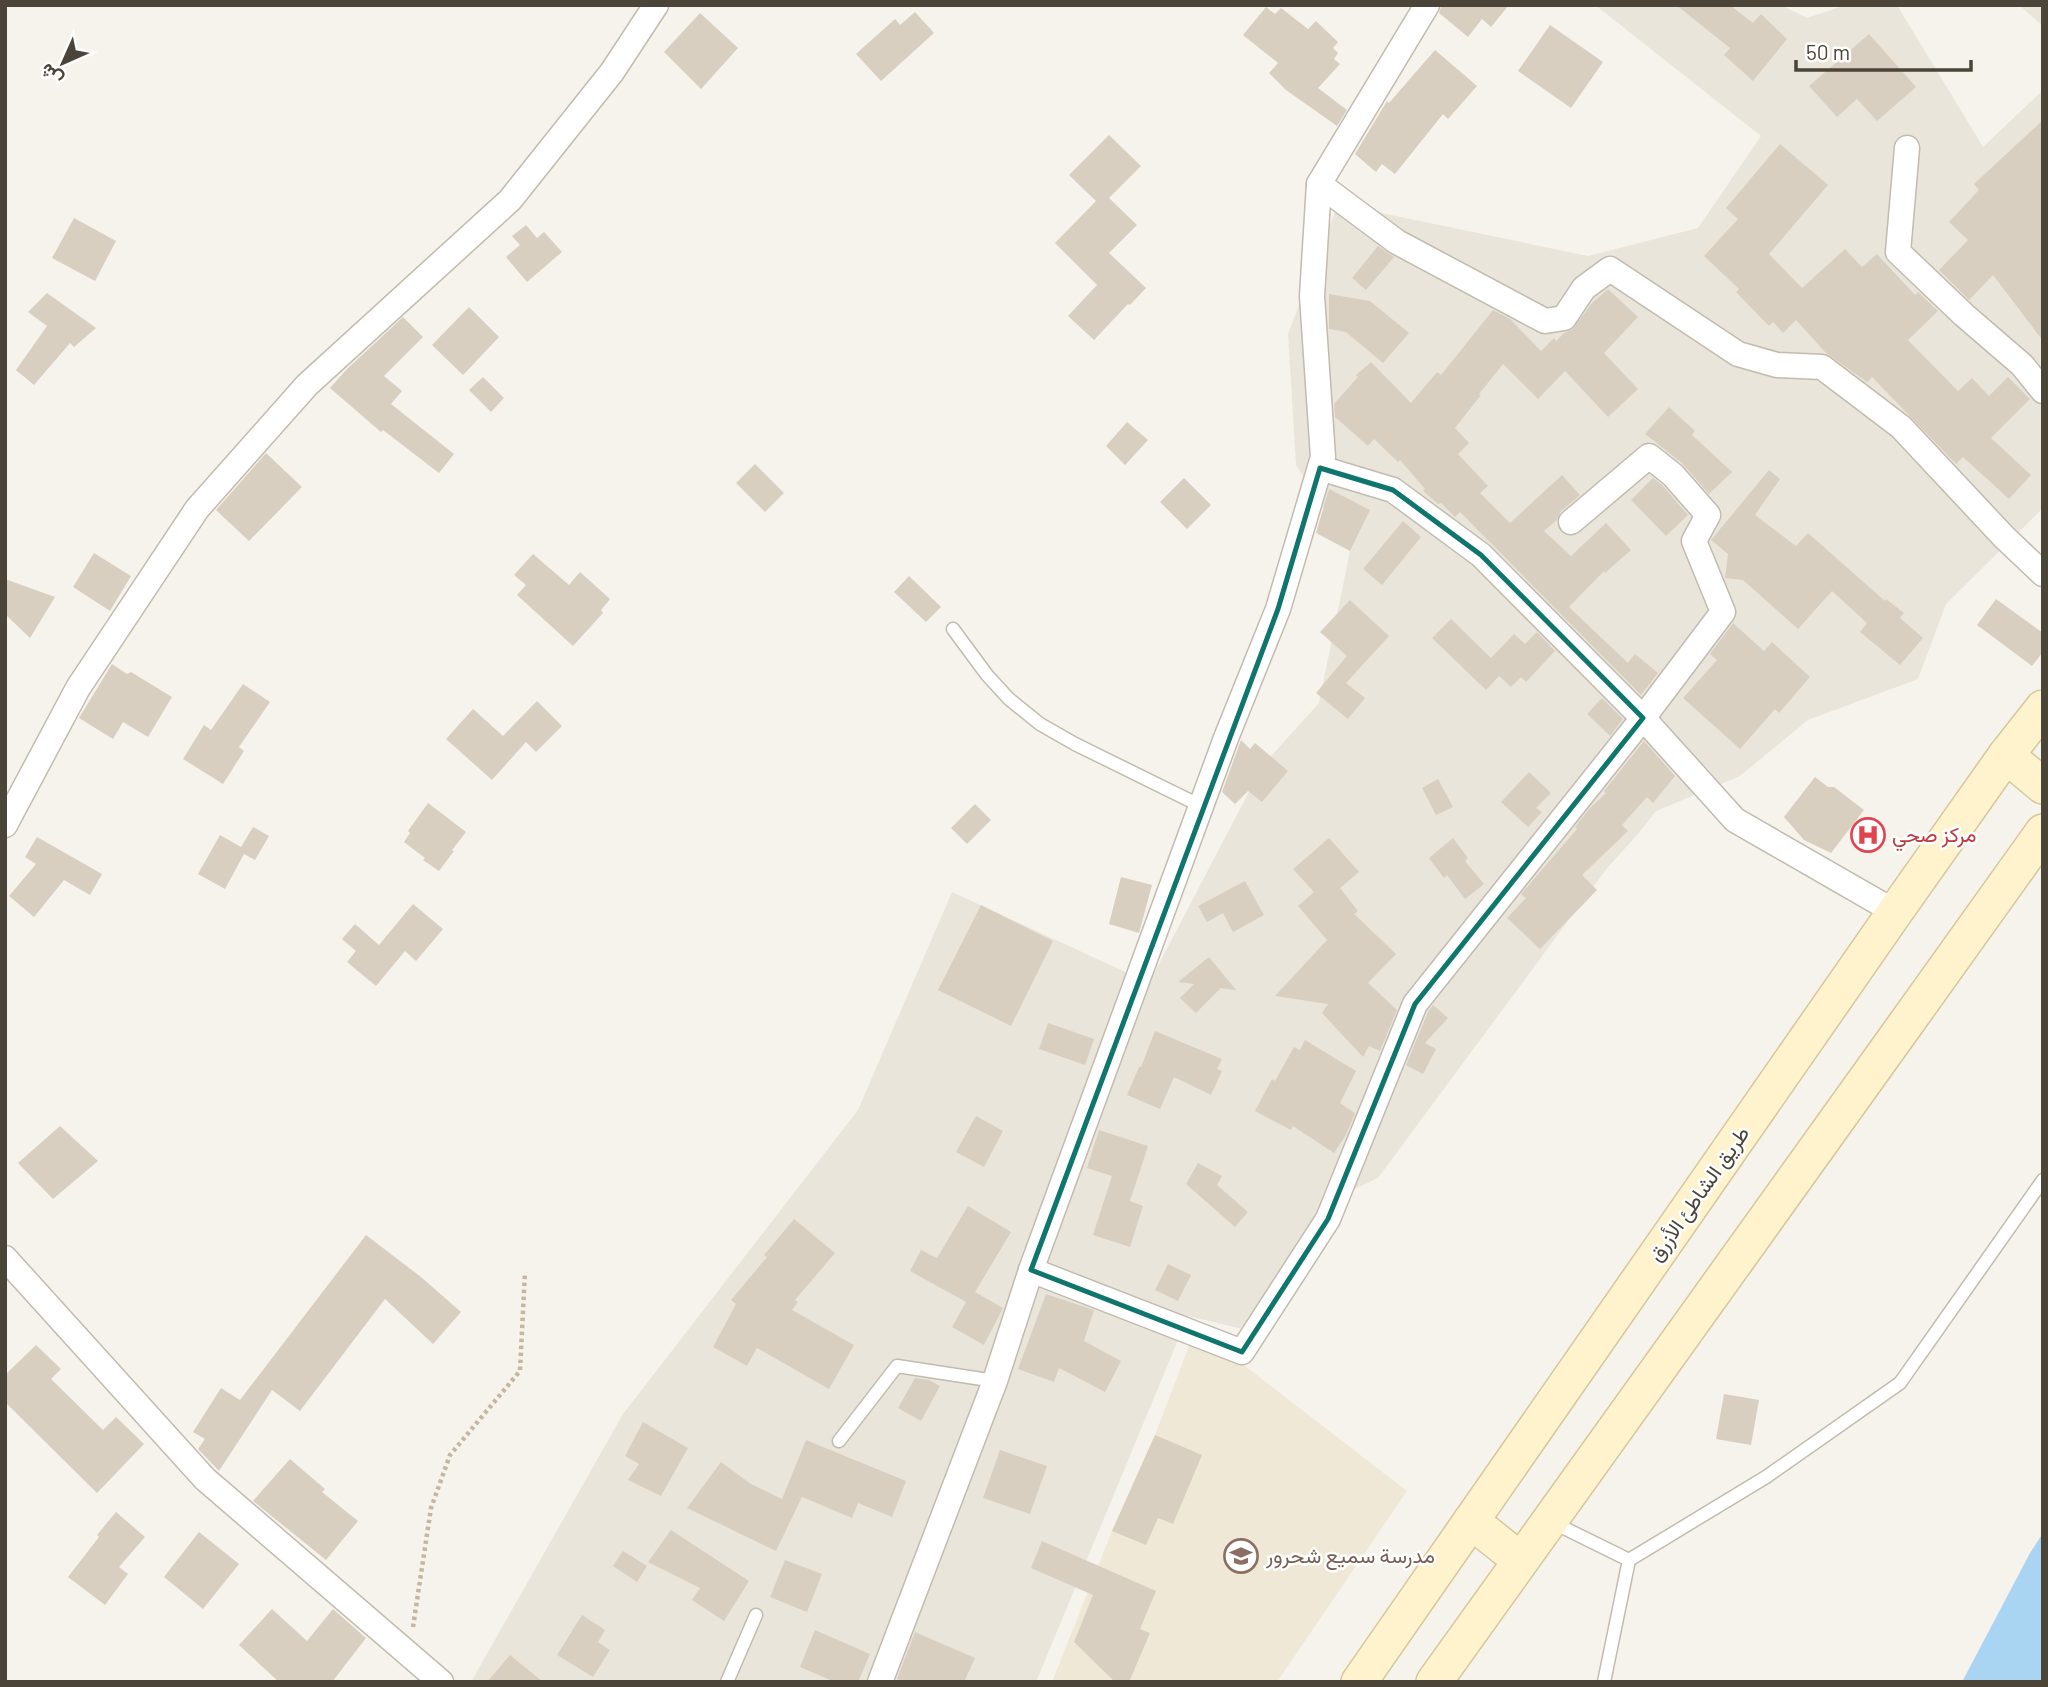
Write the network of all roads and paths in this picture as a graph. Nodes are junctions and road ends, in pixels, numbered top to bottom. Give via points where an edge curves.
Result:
1 (656, 5) edge
2 (1427, 5) edge
3 (1907, 148) dead end
4 (1319, 184) junction
5 (2043, 391) edge
6 (1320, 468) junction
7 (1572, 522) dead end
8 (2043, 574) edge
9 (953, 629) dead end
10 (2043, 708) edge
11 (1643, 718) junction
12 (2006, 755) junction
13 (2043, 786) edge
14 (1201, 806) junction
15 (5, 825) edge
16 (2043, 832) edge
17 (1895, 912) junction
18 (2043, 1180) edge
19 (5, 1258) edge
20 (1031, 1270) junction
21 (525, 1272) dead end
22 (995, 1381) junction
23 (839, 1441) dead end
24 (1549, 1520) junction
25 (1471, 1521) junction
26 (1520, 1560) junction
27 (1629, 1560) junction
28 (756, 1615) dead end
29 (410, 1656) junction
30 (437, 1681) edge
31 (727, 1682) edge
32 (880, 1682) edge
33 (1359, 1682) edge
34 (1434, 1682) edge
35 (1604, 1682) edge

1 - 15 street via 612,72 510,200 307,385 197,509 78,688
2 - 4 street
3 - 5 street via 1898,252 2022,365
4 - 6 street via 1312,296 1323,457
4 - 8 street via 1397,242 1545,321 1564,318 1584,288 1610,269 1738,354 1776,365 1822,367 1901,427
6 - 11 street via 1393,490 1481,555
6 - 14 street via 1278,609
7 - 11 street via 1649,456 1708,515 1694,541 1723,612
9 - 14 lane via 986,675 1040,724
10 - 12 main road, طريق الشاطئ الأزرق
11 - 17 street via 1735,820
11 - 20 street via 1415,1004 1328,1219 1242,1352
12 - 13 main road
12 - 17 main road, طريق الشاطئ الأزرق
14 - 20 street
16 - 24 main road
17 - 25 main road, طريق الشاطئ الأزرق
18 - 27 lane via 1900,1382 1766,1477
19 - 29 street via 205,1479
20 - 22 street
21 - 29 path via 520,1371 450,1455 431,1507
22 - 23 lane via 897,1366
22 - 32 street
24 - 26 main road
24 - 27 lane
25 - 26 main road
25 - 33 main road, طريق الشاطئ الأزرق
26 - 34 main road
27 - 35 lane
28 - 31 lane
29 - 30 street

